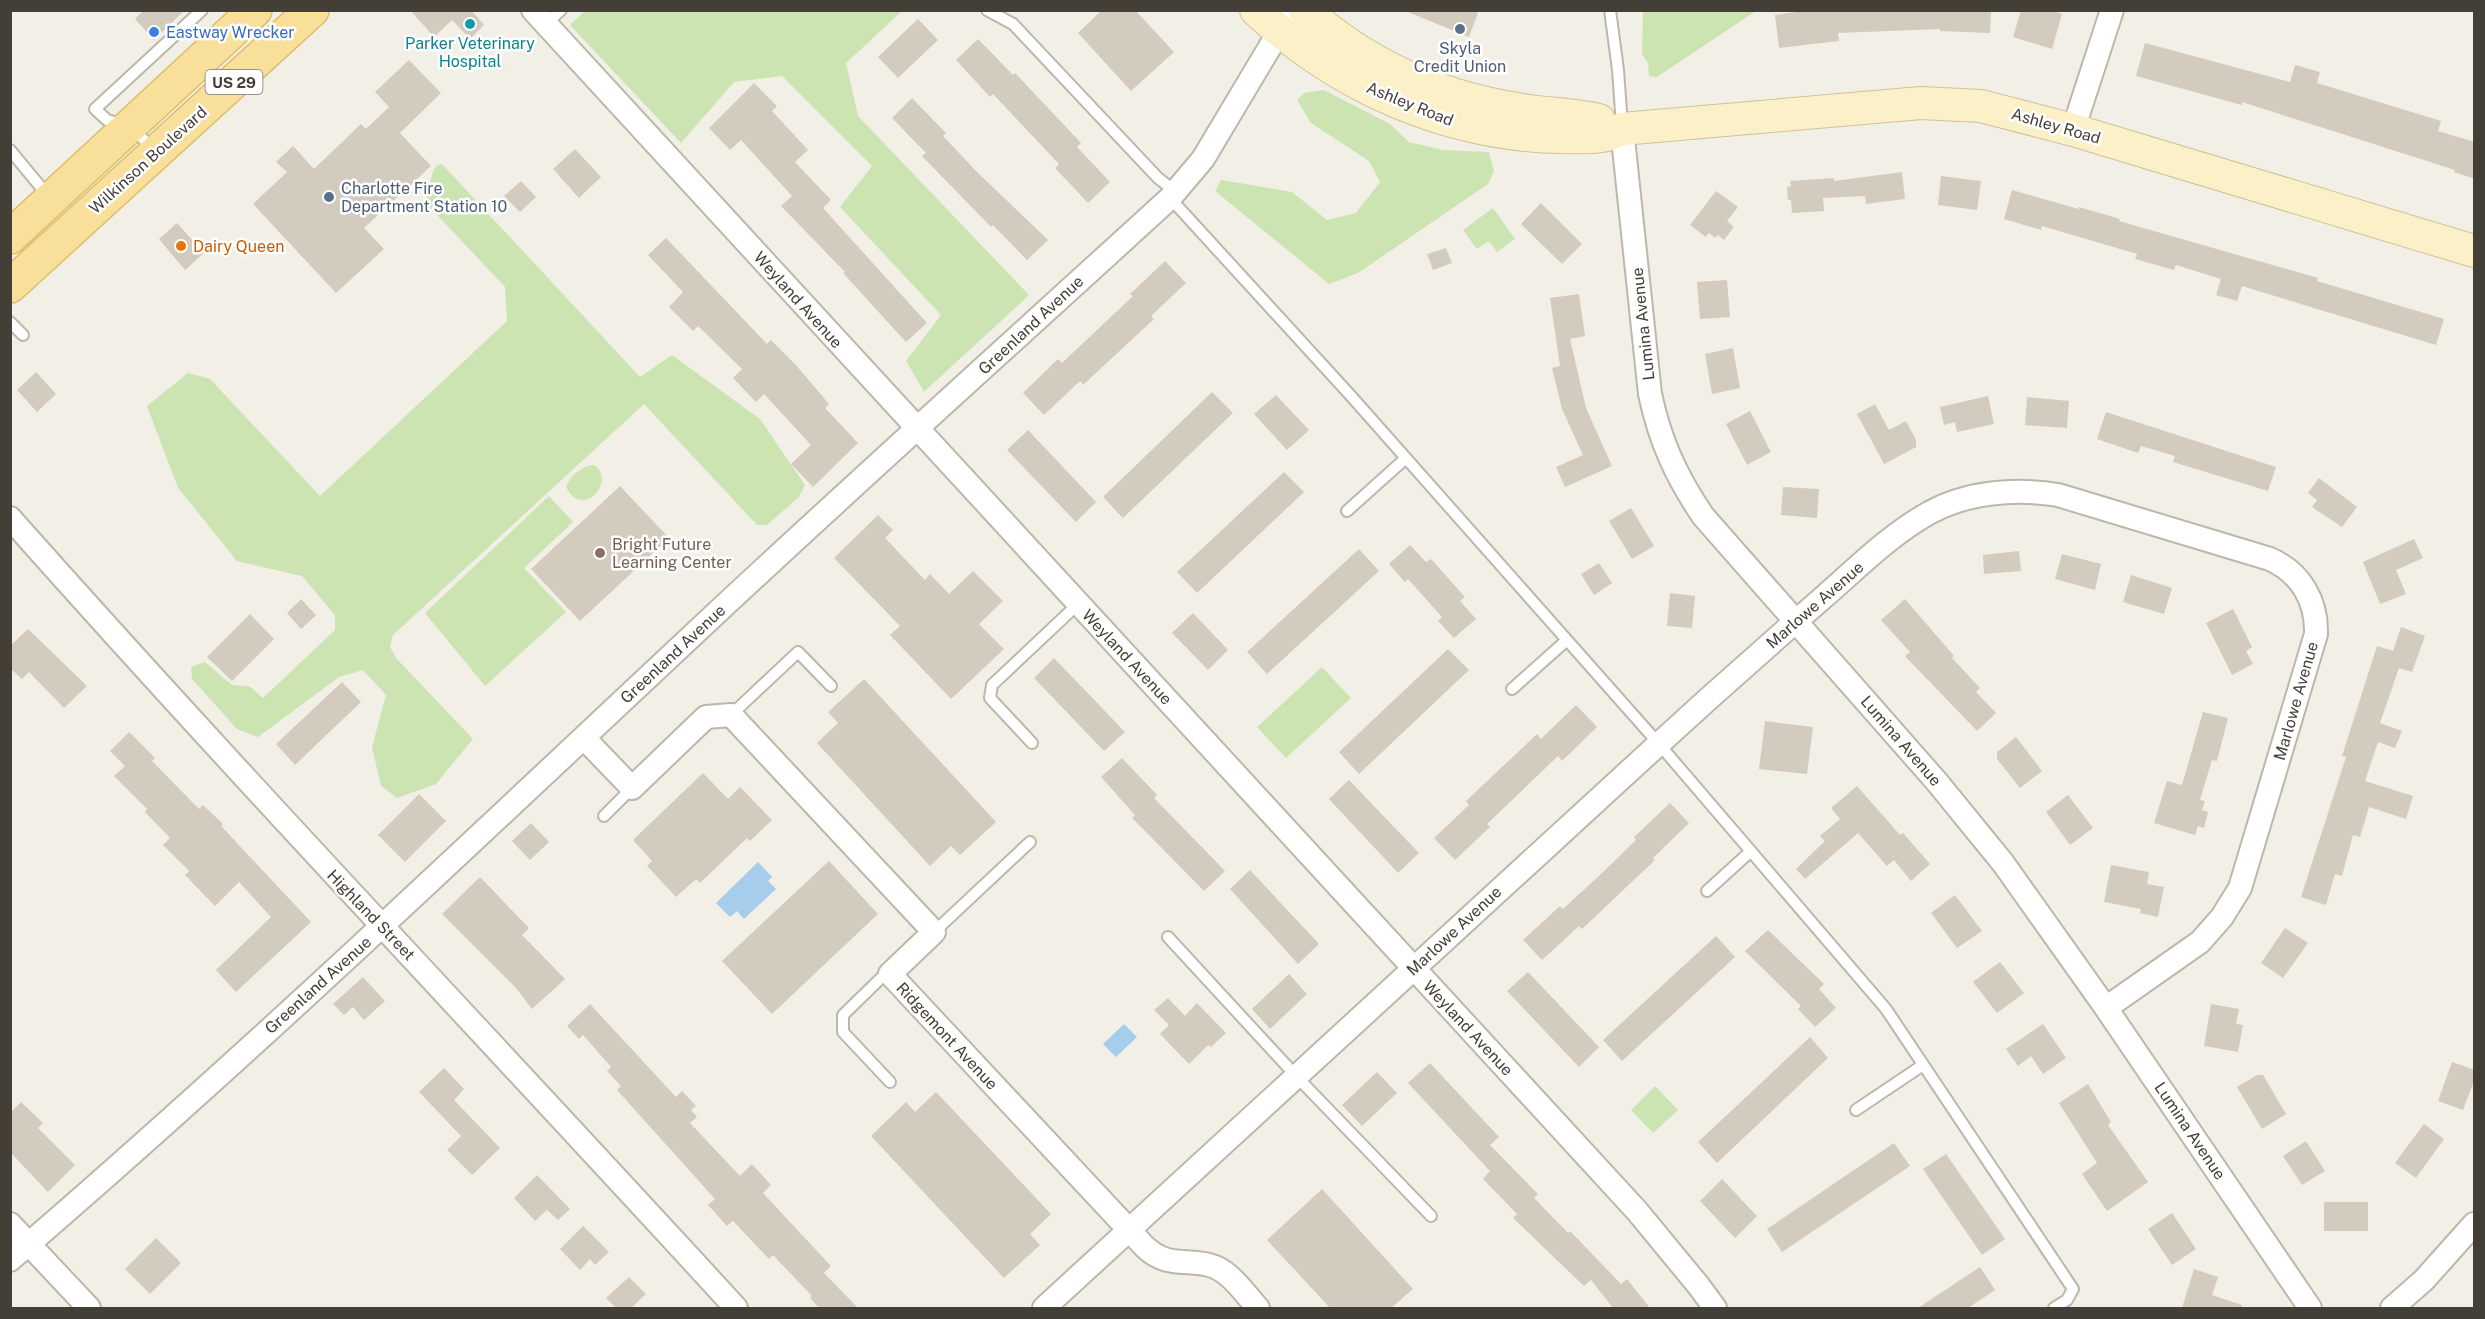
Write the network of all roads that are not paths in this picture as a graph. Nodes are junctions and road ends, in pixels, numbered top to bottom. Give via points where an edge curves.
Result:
1 (202, 10) edge
2 (255, 10) edge
3 (302, 10) edge
4 (312, 10) edge
5 (987, 10) edge
6 (1256, 10) edge
7 (1305, 10) edge
8 (1610, 10) edge
9 (2112, 10) edge
10 (547, 15) edge
11 (1286, 21) edge
12 (244, 52) junction
13 (130, 126) junction
14 (1622, 129) junction
15 (2073, 130) junction
16 (10, 150) edge
17 (157, 152) junction
18 (1173, 195) junction
19 (51, 199) junction
20 (10, 237) edge
21 (2475, 251) edge
22 (10, 286) edge
23 (10, 322) edge
24 (23, 335) dead end
25 (917, 430) junction
26 (1406, 458) junction
27 (1347, 511) dead end
28 (17, 530) edge
29 (1078, 604) junction
30 (1795, 621) junction
31 (1567, 640) junction
32 (831, 686) dead end
33 (1512, 688) dead end
34 (731, 715) junction
35 (584, 738) junction
36 (1032, 743) dead end
37 (1659, 744) junction
38 (632, 788) junction
39 (604, 816) dead end
40 (1030, 842) dead end
41 (1751, 851) junction
42 (1707, 891) dead end
43 (382, 926) junction
44 (934, 932) junction
45 (1168, 937) dead end
46 (1413, 969) junction
47 (890, 974) junction
48 (2106, 1008) junction
49 (1923, 1065) junction
50 (1297, 1077) junction
51 (890, 1082) dead end
52 (1856, 1110) dead end
53 (1431, 1216) dead end
54 (10, 1224) edge
55 (2475, 1224) edge
56 (1129, 1231) junction
57 (29, 1245) junction
58 (10, 1260) edge
59 (89, 1308) edge
60 (736, 1308) edge
61 (1044, 1308) edge
62 (1258, 1308) edge
63 (1715, 1308) edge
64 (2054, 1308) edge
65 (2310, 1308) edge
66 (2392, 1308) edge

1 - 13 lane via 95,109 107,120
2 - 12 main road, Wilkinson Boulevard / US 29
3 - 12 main road
4 - 12 main road, Wilkinson Boulevard / US 29
5 - 18 lane via 1013,24
6 - 11 street, Ashley Road
7 - 14 street, Ashley Road via 1368,58 1430,88 1477,102 1596,119
8 - 14 lane
9 - 15 street
10 - 25 street, Weyland Avenue
11 - 14 street, Ashley Road via 1347,78 1396,102 1453,122 1498,132 1544,136 1607,137
11 - 18 street, Greenland Avenue via 1203,159
12 - 13 main road, Wilkinson Boulevard / US 29
12 - 17 main road, Wilkinson Boulevard / US 29
13 - 17 lane
13 - 19 main road, Wilkinson Boulevard / US 29
14 - 15 street, Ashley Road via 1921,103 1981,106
14 - 30 street, Lumina Avenue via 1656,424 1672,465 1703,516
15 - 21 street, Ashley Road
16 - 19 lane
17 - 22 main road, Wilkinson Boulevard / US 29
18 - 25 street, Greenland Avenue
18 - 26 lane
19 - 20 main road, Wilkinson Boulevard / US 29
23 - 24 lane
25 - 29 street, Weyland Avenue
25 - 35 street, Greenland Avenue
26 - 27 lane
26 - 31 lane
28 - 43 street, Highland Street
29 - 36 lane via 992,685 990,698
29 - 46 street, Weyland Avenue
30 - 37 street, Marlowe Avenue
30 - 48 street, Lumina Avenue via 1971,822
30 - 48 street, Marlowe Avenue via 1904,528 1967,498 2003,492 2058,495 2270,558 2298,579 2311,599 2316,634 2240,888 2200,942
31 - 33 lane
31 - 37 lane
32 - 34 lane via 798,652
34 - 38 street via 706,717
34 - 44 street
35 - 38 street
35 - 43 street, Greenland Avenue
37 - 41 lane
37 - 46 street, Marlowe Avenue
38 - 39 lane
40 - 44 lane
41 - 42 lane
41 - 49 lane via 1886,1009
43 - 57 street, Greenland Avenue
43 - 60 street, Highland Street
44 - 47 street, Ridgemont Avenue
45 - 50 lane
46 - 50 street, Marlowe Avenue
46 - 63 street, Weyland Avenue via 1637,1211
47 - 51 lane via 843,1015 843,1032
47 - 56 street, Ridgemont Avenue
48 - 65 street, Lumina Avenue
49 - 52 lane
49 - 64 lane via 2073,1289 2067,1300
50 - 53 lane
50 - 56 street, Marlowe Avenue
54 - 57 street
55 - 66 street via 2424,1280
56 - 61 street, Marlowe Avenue
56 - 62 street, Ridgemont Avenue via 1152,1254 1174,1262 1214,1267
57 - 58 street, Greenland Avenue
57 - 59 street

